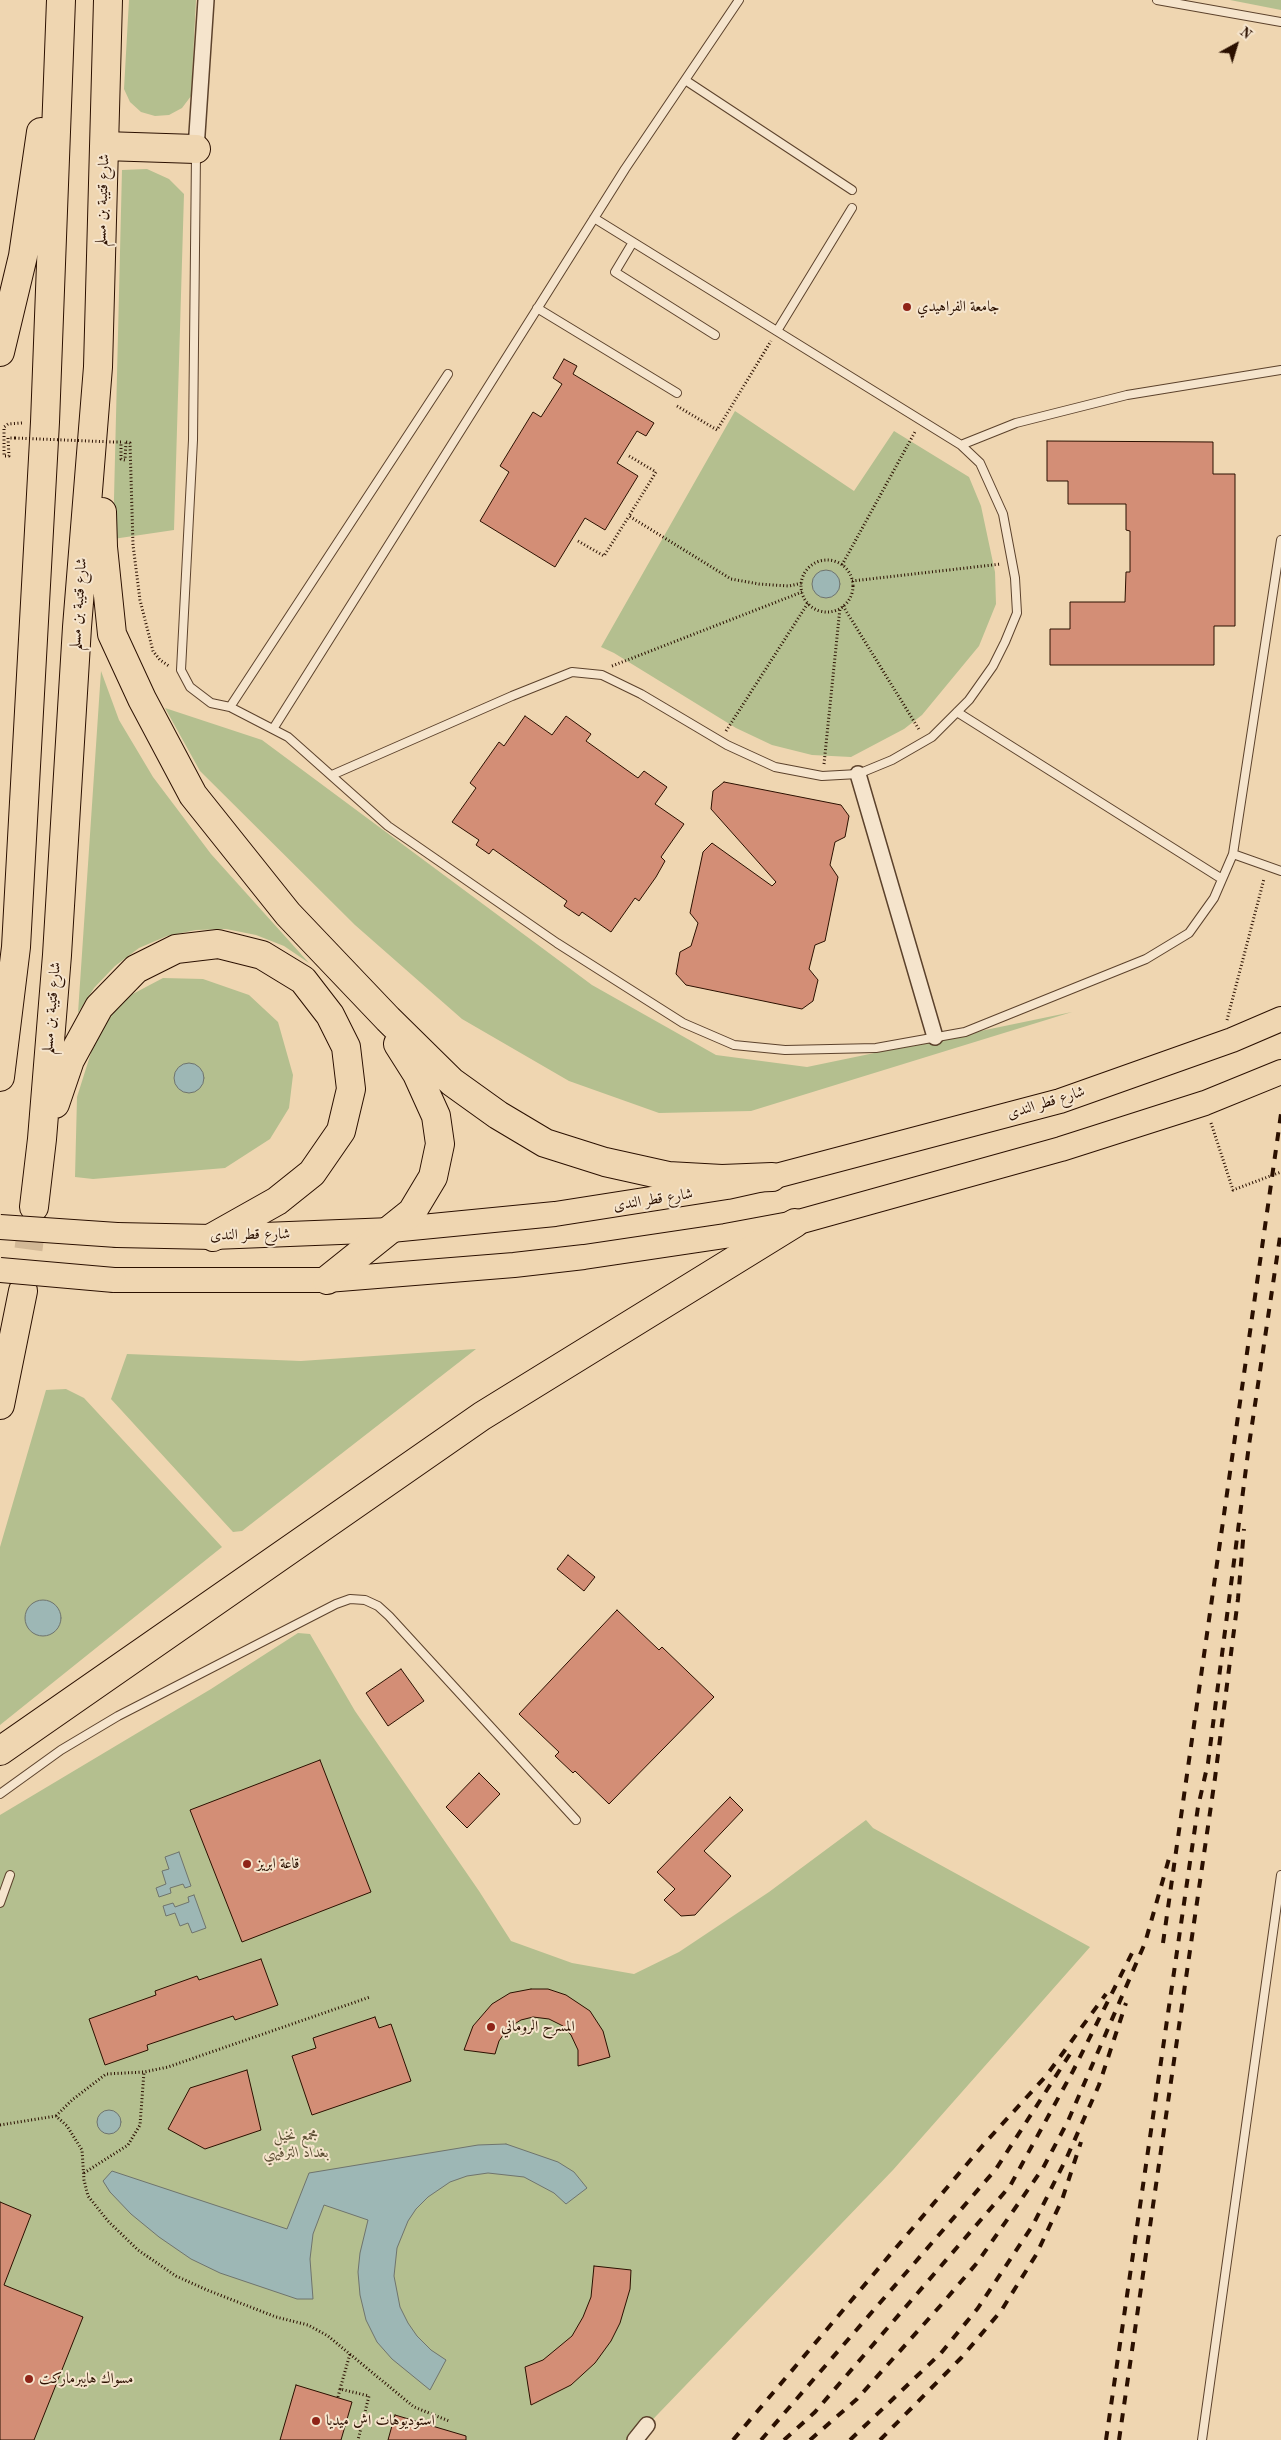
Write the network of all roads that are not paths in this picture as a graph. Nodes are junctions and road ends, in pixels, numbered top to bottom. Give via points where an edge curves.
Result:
1 (108, 0) edge
2 (206, 0) edge
3 (738, 0) edge
4 (1157, 0) edge
5 (60, 2) edge
6 (1281, 22) edge
7 (685, 80) junction
8 (104, 146) junction
9 (196, 149) junction
10 (852, 190) dead end
11 (852, 208) dead end
12 (594, 218) junction
13 (634, 242) junction
14 (537, 308) junction
15 (777, 331) junction
16 (715, 336) dead end
17 (0, 352) edge
18 (98, 367) junction
19 (1281, 370) edge
20 (448, 374) dead end
21 (677, 393) road end
22 (961, 445) junction
23 (1281, 540) edge
24 (230, 707) junction
25 (957, 712) junction
26 (273, 729) junction
27 (858, 774) junction
28 (332, 775) junction
29 (1233, 854) junction
30 (1281, 871) edge
31 (1222, 879) junction
32 (373, 1003) junction
33 (1281, 1019) edge
34 (935, 1037) junction
35 (1281, 1072) edge
36 (0, 1077) edge
37 (42, 1139) junction
38 (772, 1177) junction
39 (34, 1207) tunnel mouth
40 (795, 1223) junction
41 (0, 1226) edge
42 (391, 1230) junction
43 (214, 1236) junction
44 (0, 1270) edge
45 (327, 1280) junction
46 (23, 1291) tunnel mouth
47 (0, 1405) edge
48 (0, 1751) edge
49 (0, 1794) edge
50 (576, 1820) dead end
51 (10, 1875) dead end
52 (1281, 1875) edge
53 (0, 1903) edge
54 (647, 2425) dead end
55 (635, 2440) edge
56 (1202, 2440) edge

1 - 8 highway, شارع قتيبة بن مسلم
2 - 9 street
3 - 7 lane
4 - 6 lane
5 - 17 highway via 23,256
5 - 36 highway via 45,422 17,937
7 - 10 lane
7 - 12 lane
8 - 9 highway
8 - 18 highway, شارع قتيبة بن مسلم
9 - 24 lane via 193,440 180,670 190,687 212,702
11 - 15 lane
12 - 13 lane
12 - 14 lane
13 - 15 lane
13 - 16 lane via 615,272
14 - 21 lane
14 - 26 lane
15 - 22 lane
18 - 32 highway via 103,547 112,634 193,795 288,914
18 - 37 highway, شارع قتيبة بن مسلم
19 - 22 lane via 1127,395 1016,423
20 - 24 lane
22 - 25 lane via 980,463 1003,514 1017,613 993,666
23 - 29 lane
24 - 26 lane
25 - 27 lane via 926,740 892,760
25 - 31 lane
26 - 28 lane via 288,737
27 - 28 lane via 822,776 775,767 720,741 602,675 572,672
27 - 34 street
28 - 34 lane via 388,826 556,943 683,1023 734,1045 785,1050 876,1048
29 - 30 lane
29 - 31 lane
31 - 34 lane via 1214,898 1189,933 1146,959 965,1032
32 - 38 highway via 452,1082 545,1143 605,1162 668,1176
32 - 42 highway via 418,1074 436,1116 440,1144 433,1177 412,1212
33 - 38 main road, شارع قطر الندى via 1232,1040 1060,1101
35 - 40 main road via 1228,1095 1061,1149
37 - 39 highway, شارع قتيبة بن مسلم
37 - 43 highway via 70,1060 99,1007 136,969 176,949 218,944 262,955 304,980 330,1015 346,1047 351,1089 341,1131 312,1173 277,1201
38 - 42 main road, شارع قطر الندى via 613,1207
40 - 45 main road via 584,1257
40 - 48 highway via 482,1416
41 - 43 main road, شارع قطر الندى, bridge via 117,1234
42 - 43 main road, شارع قطر الندى
42 - 45 highway
44 - 45 main road, bridge via 114,1280
46 - 47 highway
49 - 50 lane via 61,1750 118,1716 350,1599 365,1600 389,1616
51 - 53 lane
52 - 56 lane
54 - 55 street

